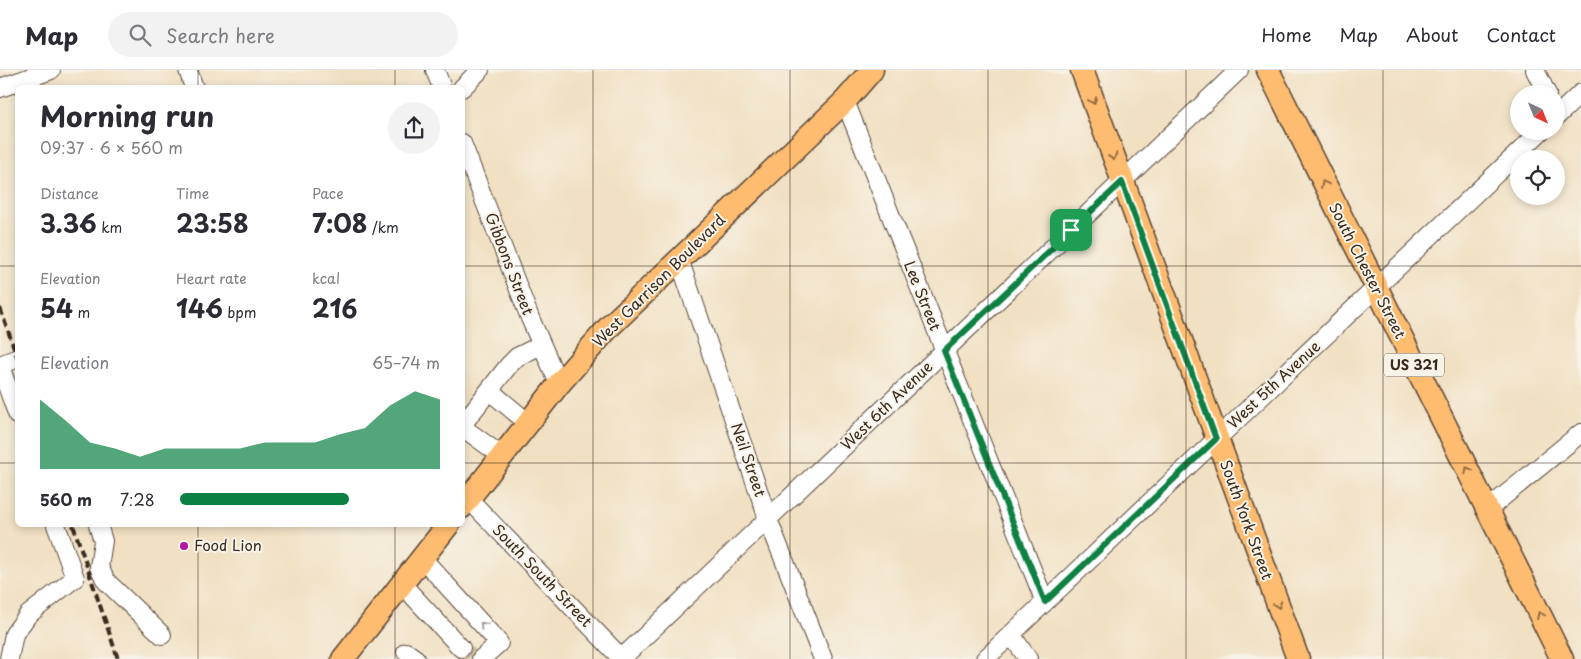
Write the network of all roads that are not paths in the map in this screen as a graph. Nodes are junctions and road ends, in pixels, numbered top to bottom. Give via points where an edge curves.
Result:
1 (51, 70) edge
2 (188, 70) edge
3 (435, 70) edge
4 (480, 70) edge
5 (872, 70) edge
6 (1082, 70) edge
7 (1239, 70) edge
8 (1268, 70) edge
9 (1535, 70) edge
10 (193, 85) edge
11 (441, 85) edge
12 (465, 85) edge
13 (1542, 85) edge
14 (0, 88) edge
15 (1581, 93) edge
16 (844, 101) junction
17 (1565, 108) edge
18 (1531, 140) edge
19 (465, 151) edge
20 (1122, 182) junction
21 (679, 259) junction
22 (1375, 288) junction
23 (542, 345) junction
24 (944, 351) junction
25 (15, 359) edge
26 (0, 366) edge
27 (559, 384) junction
28 (490, 391) junction
29 (15, 408) edge
30 (465, 422) edge
31 (528, 423) junction
32 (465, 428) edge
33 (1581, 433) edge
34 (1216, 439) junction
35 (502, 456) junction
36 (465, 499) edge
37 (1488, 509) junction
38 (768, 519) junction
39 (57, 527) edge
40 (99, 527) edge
41 (446, 527) edge
42 (422, 558) junction
43 (402, 584) junction
44 (1045, 602) junction
45 (1011, 634) junction
46 (162, 635) dead end
47 (471, 656) edge
48 (9, 659) edge
49 (343, 659) edge
50 (622, 659) edge
51 (823, 659) edge
52 (985, 659) edge
53 (1028, 659) edge
54 (1298, 659) edge
55 (1562, 659) edge

1 - 14 street
2 - 10 street
3 - 11 street
4 - 12 street
5 - 16 main road, West Garrison Boulevard
6 -> 20 main road, South York Street
7 - 20 street, West 6th Avenue
22 -> 8 main road, South Chester Street / US 321
9 - 13 street
15 - 17 street
16 - 21 main road, West Garrison Boulevard
16 - 24 street, Lee Street
18 - 22 street, West 5th Avenue
19 - 23 street, Gibbons Street
20 - 24 street, West 6th Avenue
20 - 34 main road, South York Street
21 - 27 main road, West Garrison Boulevard via 610,327
21 - 38 street, Neil Street
22 - 34 street, West 5th Avenue
37 -> 22 main road, South Chester Street / US 321
23 - 27 street, Gibbons Street
23 - 28 street via 517,357
24 - 38 street, West 6th Avenue
24 - 44 street, Lee Street
25 - 26 street
26 - 29 street
27 - 31 main road, West Garrison Boulevard
28 - 30 street
28 - 31 street
31 - 35 main road, West Garrison Boulevard
32 - 35 street
33 - 37 street
34 - 44 street, West 5th Avenue
34 -> 54 main road, South York Street
35 - 36 main road, West Garrison Boulevard
36 - 50 street, South South Street
55 -> 37 main road, South Chester Street / US 321
38 - 50 street, West 6th Avenue
38 - 51 street, Neil Street
39 - 48 street via 75,578 28,615 14,634
40 - 46 street via 103,541 99,567 106,581
41 - 42 main road
42 - 43 main road
47 -> 42 street via 499,643
43 - 47 street
43 - 49 main road
44 - 45 street, West 5th Avenue
45 - 52 street, West 5th Avenue
45 - 53 street

